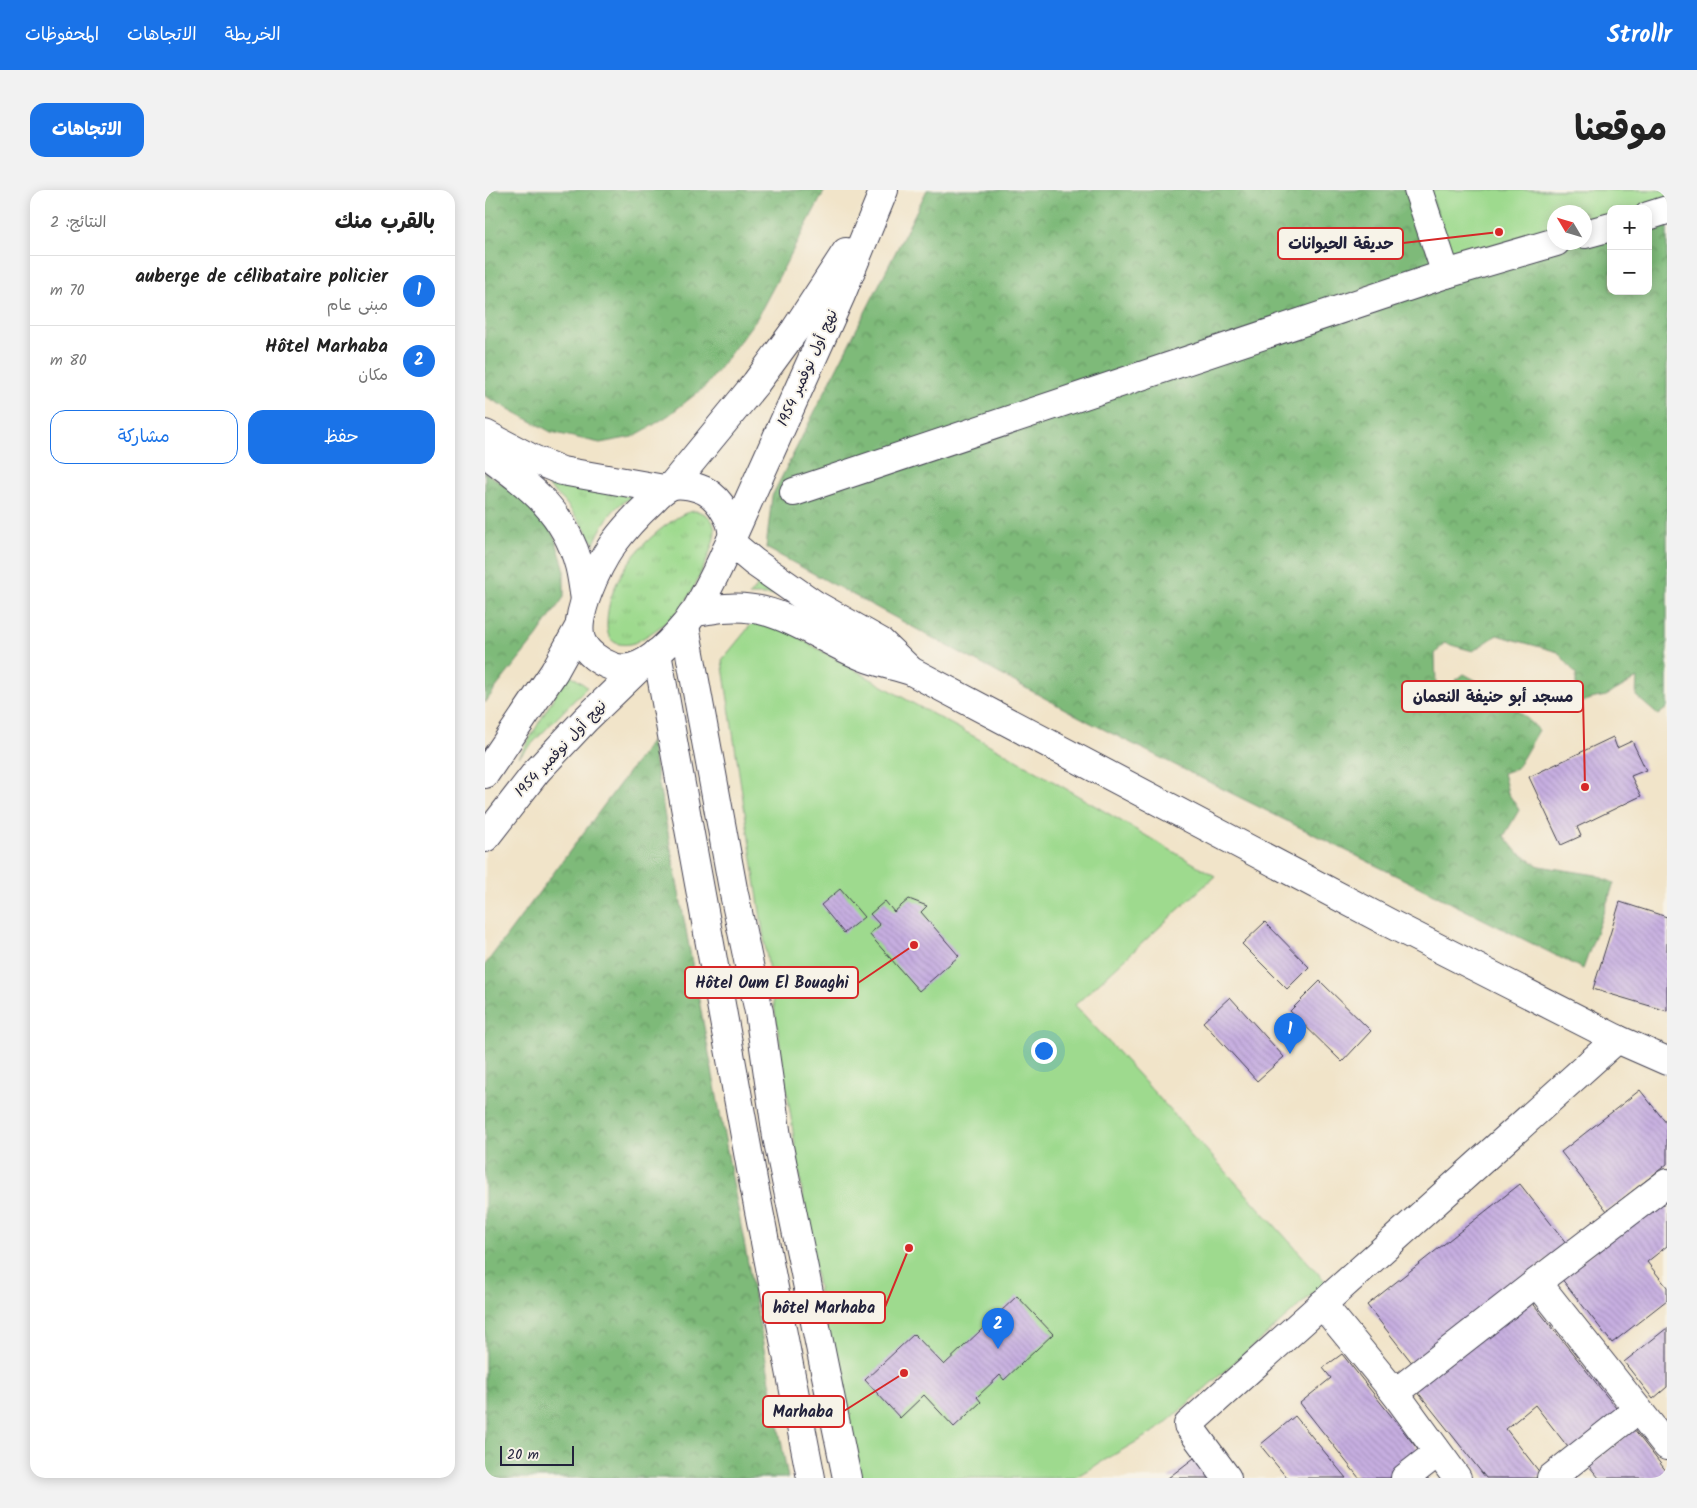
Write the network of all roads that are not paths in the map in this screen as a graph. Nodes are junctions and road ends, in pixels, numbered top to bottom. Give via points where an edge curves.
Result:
1 (1418, 190) edge
2 (882, 195) edge
3 (1667, 210) edge
4 (1652, 215) edge
5 (1607, 227) edge
6 (1592, 232) edge
7 (1547, 245) edge
8 (1446, 274) junction
9 (485, 434) edge
10 (485, 453) edge
11 (669, 487) junction
12 (795, 492) dead end
13 (731, 539) junction
14 (585, 599) junction
15 (689, 620) junction
16 (579, 627) junction
17 (650, 659) junction
18 (911, 671) junction
19 (485, 774) edge
20 (485, 838) edge
21 (1617, 1039) junction
22 (1667, 1061) edge
23 (1667, 1183) edge
24 (1537, 1282) junction
25 (1322, 1304) junction
26 (1395, 1393) junction
27 (1637, 1410) junction
28 (1667, 1446) edge
29 (1437, 1453) junction
30 (811, 1478) edge
31 (847, 1478) edge
32 (1227, 1478) edge
33 (1405, 1478) edge
34 (1457, 1478) edge
35 (1551, 1478) edge

1 - 8 main road
2 - 11 main road, نهج أول نوفمبر 1954 via 789,337 745,397
2 - 13 main road, نهج أول نوفمبر 1954 via 841,295
3 - 4 main road
5 - 6 main road
7 - 8 main road
8 - 12 main road
9 - 11 main road via 533,460 563,471
10 - 14 main road via 549,506 568,534 579,566
11 - 13 main road via 687,485 707,491 716,498 728,516
11 - 14 main road, نهج أول نوفمبر 1954 via 643,510 613,545
13 - 15 main road, نهج أول نوفمبر 1954
13 - 18 main road via 754,562 814,604 881,642
14 - 16 main road
15 - 17 main road, نهج أول نوفمبر 1954
15 - 18 main road via 709,610 742,607 774,613 863,657
15 - 31 main road via 733,889 759,1012 777,1137
16 - 17 main road via 582,642 591,654 613,667 627,668
16 - 19 main road via 554,672
17 - 20 main road, نهج أول نوفمبر 1954 via 537,771
17 - 30 main road
18 - 21 main road
21 - 22 main road
21 - 25 main road
23 - 24 main road
24 - 26 main road
24 - 27 main road
25 - 26 main road
25 - 32 main road via 1187,1426
26 - 29 main road
27 - 28 main road
27 - 35 main road
29 - 33 main road
29 - 34 main road

